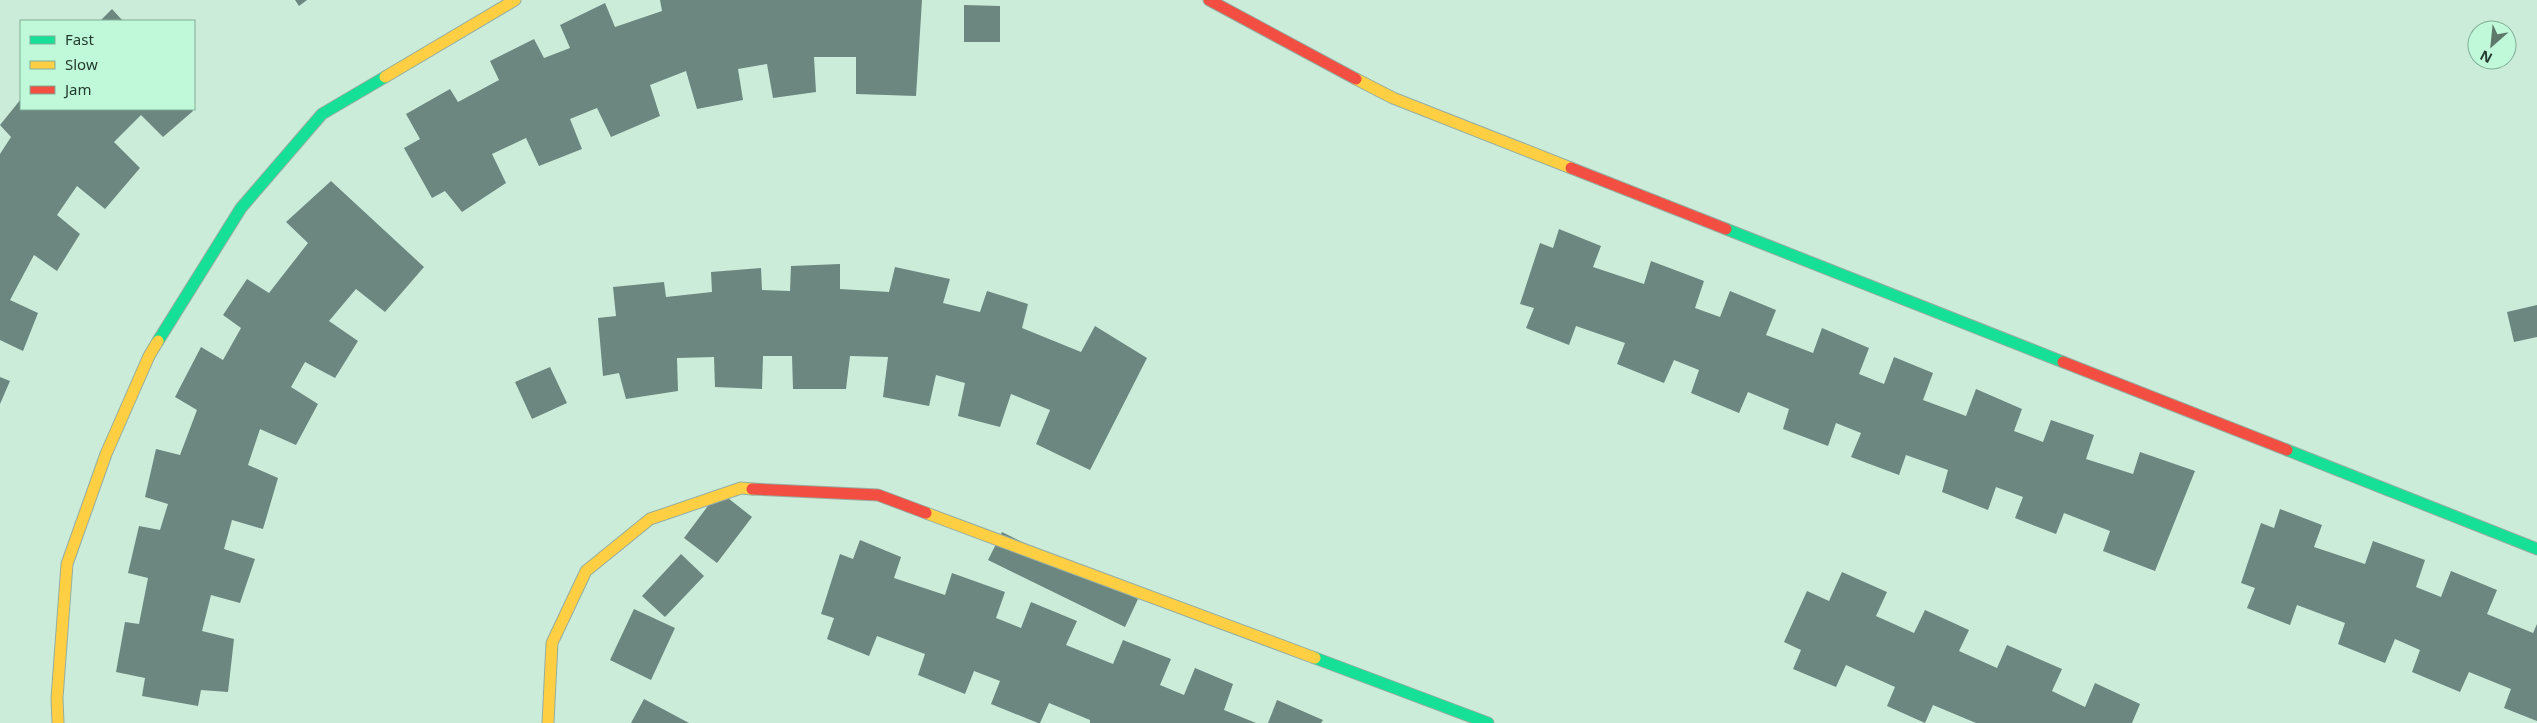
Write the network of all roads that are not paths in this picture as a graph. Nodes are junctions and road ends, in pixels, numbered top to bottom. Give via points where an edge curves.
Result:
1 (515, 0) edge
2 (1208, 0) edge
3 (2537, 549) edge
4 (58, 723) edge
5 (548, 723) edge
6 (1488, 723) edge

1 - 4 street via 322,114 241,208 149,356 103,463 67,564
2 - 3 street via 1393,98
5 - 6 street via 552,643 586,571 650,518 741,488 878,495

